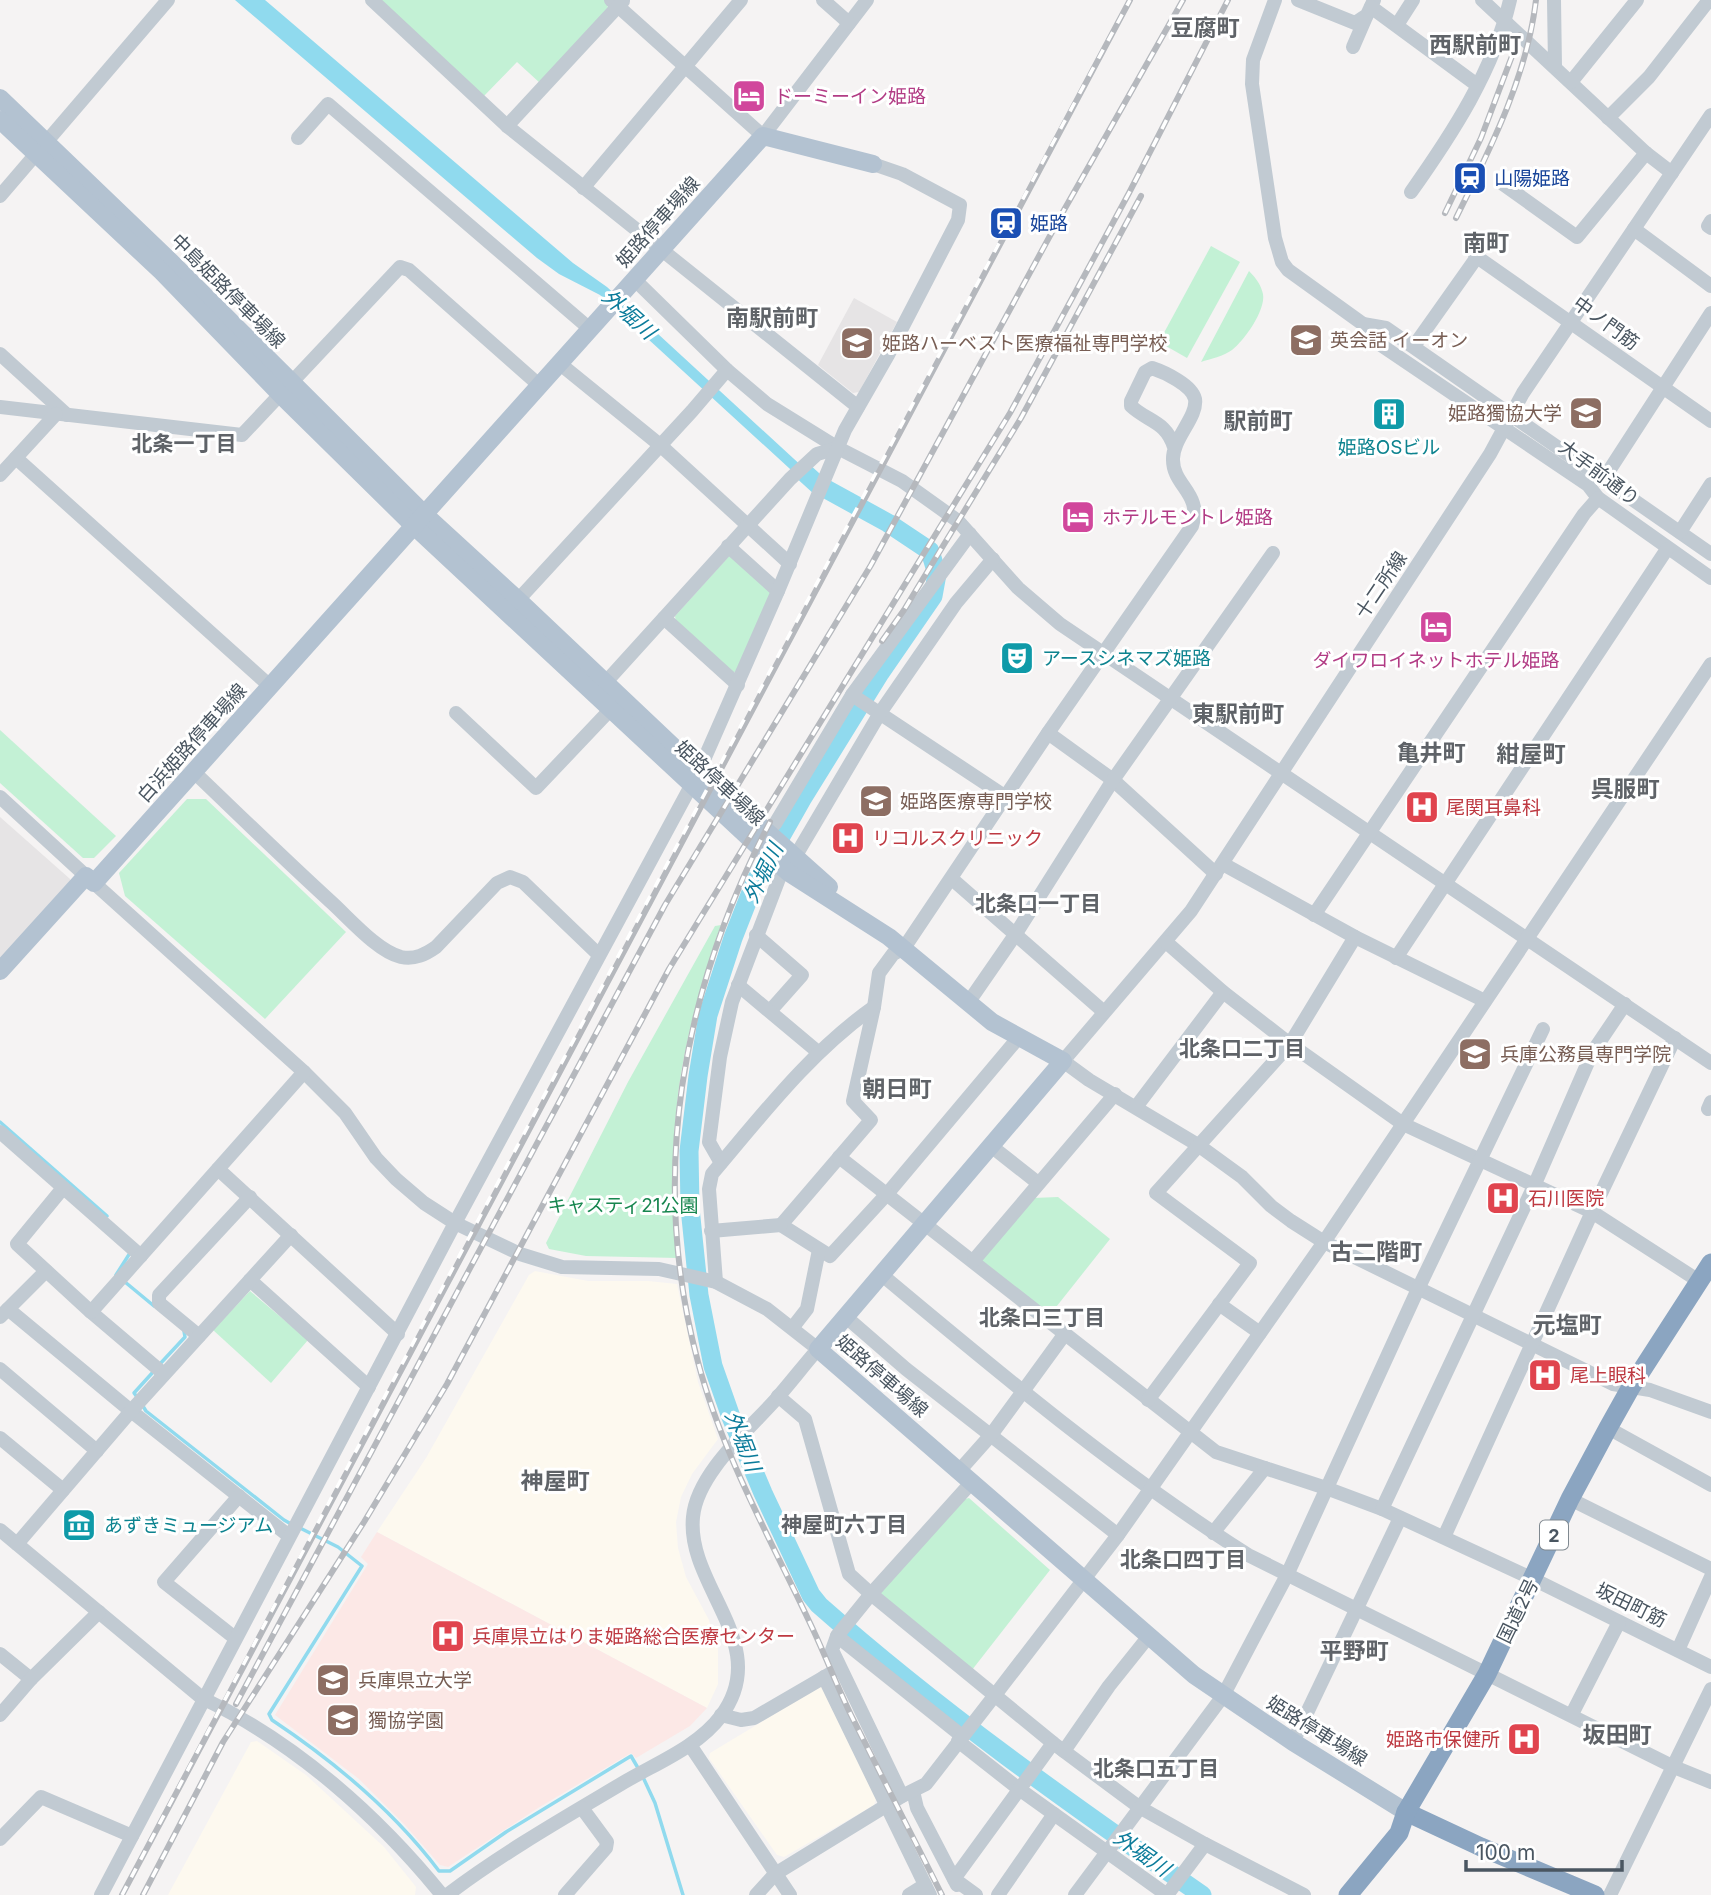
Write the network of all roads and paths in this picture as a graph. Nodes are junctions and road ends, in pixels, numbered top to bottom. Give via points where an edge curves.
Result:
1 (372, 0) edge
2 (741, 0) edge
3 (823, 0) edge
4 (867, 0) edge
5 (1275, 0) edge
6 (1298, 0) edge
7 (1413, 0) edge
8 (1482, 0) edge
9 (1510, 0) edge
10 (1555, 0) edge
11 (1637, 0) edge
12 (1709, 0) edge
13 (166, 1) edge
14 (618, 2) edge
15 (1371, 7) edge
16 (1505, 22) junction
17 (849, 23) junction
18 (1397, 25) junction
19 (1353, 47) dead end
20 (685, 66) junction
21 (1555, 66) junction
22 (1571, 82) junction
23 (1477, 85) junction
24 (0, 98) edge
25 (1711, 115) edge
26 (1608, 118) junction
27 (0, 120) edge
28 (507, 126) junction
29 (764, 136) junction
30 (298, 138) dead end
31 (41, 149) junction
32 (1646, 153) junction
33 (873, 164) joint
34 (1672, 173) junction
35 (1503, 184) dead end
36 (583, 188) junction
37 (1411, 192) dead end
38 (0, 196) edge
39 (1711, 221) edge
40 (1711, 228) edge
41 (1634, 229) junction
42 (661, 249) junction
43 (634, 279) junction
44 (1711, 286) edge
45 (1711, 313) edge
46 (1572, 322) junction
47 (1363, 324) junction
48 (590, 329) junction
49 (1414, 346) junction
50 (0, 354) edge
51 (559, 363) junction
52 (727, 370) junction
53 (539, 385) junction
54 (1661, 387) junction
55 (286, 390) junction
56 (0, 407) edge
57 (858, 407) junction
58 (1511, 414) junction
59 (62, 415) junction
60 (1711, 421) edge
61 (1503, 429) junction
62 (660, 445) junction
63 (1174, 447) junction
64 (838, 448) junction
65 (16, 458) junction
66 (0, 475) edge
67 (1603, 480) junction
68 (1711, 484) edge
69 (1598, 498) junction
70 (420, 521) junction
71 (747, 525) junction
72 (1680, 532) junction
73 (970, 534) junction
74 (728, 546) junction
75 (1667, 549) junction
76 (1273, 553) dead end
77 (1711, 554) edge
78 (993, 559) junction
79 (790, 564) junction
80 (1711, 578) edge
81 (778, 591) junction
82 (518, 600) junction
83 (664, 618) junction
84 (1104, 654) junction
85 (1711, 664) edge
86 (606, 683) junction
87 (738, 685) junction
88 (271, 687) junction
89 (852, 695) junction
90 (1171, 697) junction
91 (610, 710) junction
92 (876, 711) junction
93 (456, 713) dead end
94 (1048, 733) junction
95 (1282, 771) junction
96 (194, 772) junction
97 (695, 778) junction
98 (1113, 780) junction
99 (0, 797) edge
100 (1006, 797) junction
101 (1370, 832) junction
102 (769, 836) junction
103 (789, 859) junction
104 (1219, 869) junction
105 (90, 879) junction
106 (952, 879) junction
107 (1444, 883) junction
108 (1314, 915) junction
109 (756, 935) junction
110 (1015, 935) junction
111 (1355, 937) junction
112 (1527, 938) junction
113 (1166, 942) junction
114 (904, 948) junction
115 (600, 955) junction
116 (1396, 958) junction
117 (0, 971) edge
118 (738, 985) junction
119 (1223, 992) junction
120 (1485, 1001) junction
121 (968, 1003) junction
122 (1625, 1004) junction
123 (874, 1007) junction
124 (770, 1011) junction
125 (1104, 1012) junction
126 (1544, 1029) dead end
127 (1019, 1037) junction
128 (1675, 1038) junction
129 (1290, 1044) junction
130 (814, 1057) junction
131 (1063, 1061) junction
132 (1711, 1063) edge
133 (304, 1072) junction
134 (1115, 1094) junction
135 (1136, 1107) junction
136 (1403, 1124) junction
137 (0, 1132) edge
138 (1198, 1145) junction
139 (991, 1146) junction
140 (839, 1157) junction
141 (1481, 1161) junction
142 (721, 1163) junction
143 (218, 1169) junction
144 (1038, 1184) junction
145 (1534, 1186) junction
146 (63, 1188) junction
147 (887, 1194) junction
148 (250, 1197) junction
149 (1592, 1212) junction
150 (455, 1223) junction
151 (926, 1224) junction
152 (781, 1225) junction
153 (711, 1231) junction
154 (291, 1235) junction
155 (1324, 1242) junction
156 (819, 1250) junction
157 (141, 1256) junction
158 (974, 1260) junction
159 (1711, 1263) edge
160 (46, 1271) junction
161 (881, 1275) junction
162 (250, 1280) junction
163 (1699, 1281) junction
164 (716, 1282) junction
165 (1418, 1289) junction
166 (1219, 1304) junction
167 (91, 1312) junction
168 (4, 1313) edge
169 (1473, 1315) junction
170 (846, 1317) junction
171 (793, 1327) junction
172 (398, 1334) junction
173 (1260, 1334) junction
174 (1064, 1335) junction
175 (199, 1336) junction
176 (1533, 1345) junction
177 (818, 1349) junction
178 (0, 1369) edge
179 (159, 1370) junction
180 (369, 1387) junction
181 (1631, 1387) junction
182 (1024, 1391) junction
183 (778, 1396) junction
184 (1149, 1400) junction
185 (131, 1411) junction
186 (1711, 1412) edge
187 (1608, 1428) junction
188 (1190, 1432) junction
189 (991, 1435) junction
190 (0, 1438) edge
191 (97, 1451) junction
192 (1265, 1468) junction
193 (965, 1477) junction
194 (1711, 1485) edge
195 (1326, 1488) junction
196 (1150, 1489) junction
197 (63, 1490) junction
198 (239, 1496) junction
199 (1570, 1499) junction
200 (1382, 1509) junction
201 (1400, 1518) junction
202 (0, 1530) edge
203 (1213, 1532) junction
204 (1118, 1535) junction
205 (289, 1536) junction
206 (1444, 1537) junction
207 (17, 1544) junction
208 (1711, 1569) edge
209 (1287, 1575) junction
210 (1711, 1577) edge
211 (1533, 1578) junction
212 (1084, 1580) junction
213 (871, 1594) junction
214 (1357, 1609) junction
215 (99, 1612) junction
216 (1619, 1622) junction
217 (837, 1636) junction
218 (1149, 1636) junction
219 (235, 1638) junction
220 (1678, 1650) junction
221 (0, 1654) edge
222 (840, 1667) junction
223 (1711, 1667) edge
224 (1487, 1674) junction
225 (824, 1677) junction
226 (32, 1679) junction
227 (1711, 1689) edge
228 (995, 1695) junction
229 (1223, 1696) junction
230 (202, 1699) junction
231 (1572, 1714) junction
232 (0, 1715) edge
233 (721, 1715) junction
234 (960, 1739) junction
235 (1293, 1742) junction
236 (690, 1745) junction
237 (1059, 1747) junction
238 (1674, 1767) junction
239 (1028, 1778) junction
240 (1711, 1782) edge
241 (908, 1793) junction
242 (886, 1806) junction
243 (1139, 1807) junction
244 (582, 1808) junction
245 (1406, 1812) junction
246 (1054, 1814) junction
247 (132, 1836) junction
248 (0, 1839) edge
249 (1115, 1842) junction
250 (1205, 1844) junction
251 (775, 1874) junction
252 (954, 1879) junction
253 (928, 1890) edge
254 (101, 1895) edge
255 (444, 1895) edge
256 (565, 1895) edge
257 (756, 1895) edge
258 (790, 1895) edge
259 (909, 1895) edge
260 (961, 1895) edge
261 (976, 1895) edge
262 (998, 1895) edge
263 (1075, 1895) edge
264 (1167, 1895) edge
265 (1304, 1895) edge
266 (1335, 1895) edge
267 (1348, 1895) edge
268 (1595, 1895) edge
269 (1610, 1895) edge

1 - 28 street
2 - 20 street
3 - 17 street
4 - 17 street
5 - 47 street, 大手前通り via 1256,49 1252,84 1279,251 1288,270
6 - 15 street via 1348,21 1359,22
7 - 18 street
8 - 16 street
9 - 16 street
10 - 21 street
11 - 22 street
12 - 26 street via 1649,76
13 - 31 street
14 - 20 street
14 - 28 street
15 - 18 street
15 - 19 street
16 - 21 street
16 - 23 street
17 - 29 street
18 - 23 street
20 - 29 street
20 - 36 street
21 - 22 street
22 - 26 street
23 - 37 street via 1445,145
24 - 31 main road, 中島姫路停車場線
25 - 34 street, 十二所線
26 - 32 street
27 - 31 main road, 中島姫路停車場線
28 - 36 street
29 - 33 main road
29 - 42 main road, 姫路停車場線
30 - 48 street via 328,104
31 - 38 street
31 - 55 main road, 中島姫路停車場線 via 171,262
32 - 34 street
32 - 35 street via 1577,237
33 - 57 street via 960,205 958,220
34 - 41 street, 十二所線
36 - 42 street
39 - 40 street
41 - 44 street
41 - 46 street, 十二所線
42 - 43 main road, 姫路停車場線
42 - 57 street
43 - 48 main road, 姫路停車場線
43 - 52 street
45 - 54 street
46 - 49 street, 中ノ門筋 via 1474,252
46 - 54 street, 中ノ門筋
46 - 58 street, 十二所線
47 - 49 street, 大手前通り via 1386,328
47 - 61 street, 大手前通り via 1372,339
48 - 51 main road, 姫路停車場線
49 - 58 street, 大手前通り
50 - 59 street
51 - 53 main road, 姫路停車場線
51 - 62 street
52 - 62 street
52 - 64 street via 767,404
53 - 55 street via 409,270 400,267
53 - 70 main road, 姫路停車場線
54 - 60 street, 中ノ門筋
54 - 67 street
55 - 59 street via 242,435
55 - 70 main road, 中島姫路停車場線
56 - 59 street
57 - 64 street
58 - 61 street, 十二所線
58 - 67 street, 大手前通り
59 - 65 street
61 - 69 street, 大手前通り via 1588,485
61 - 95 street, 十二所線
62 - 71 street
62 - 82 street
63 - 63 street via 1165,428 1131,406 1145,372 1152,368 1190,389 1195,397 1195,407
63 - 84 street via 1174,469 1196,508 1192,526
64 - 71 street via 807,462
64 - 73 street via 902,481
64 - 79 street
65 - 66 street
65 - 88 street
67 - 72 street, 大手前通り
68 - 72 street
69 - 75 street, 大手前通り
69 - 101 street
70 - 82 main road, 姫路停車場線
70 - 88 main road, 白浜姫路停車場線
70 - 91 main road, 姫路停車場線
71 - 74 street
71 - 79 street
72 - 77 street, 大手前通り
73 - 78 street
73 - 89 street
74 - 81 street
74 - 83 street
75 - 80 street, 大手前通り
75 - 107 street
76 - 90 street
78 - 84 street via 1060,624
78 - 92 street
79 - 81 street
81 - 87 street
82 - 86 main road, 姫路停車場線
83 - 86 street
83 - 87 street
84 - 90 street
84 - 94 street
85 - 112 street
86 - 97 main road, 姫路停車場線
87 - 97 street
88 - 96 main road, 白浜姫路停車場線
89 - 92 street
89 - 102 street
90 - 95 street
90 - 98 street
91 - 93 street via 536,788
91 - 97 main road, 姫路停車場線
92 - 100 street
92 - 103 street
94 - 98 street
94 - 100 street
95 - 101 street
95 - 104 street, 十二所線
96 - 105 main road, 白浜姫路停車場線
96 - 115 street via 388,951 402,957 426,954 497,883 510,877 523,883
97 - 102 main road, 姫路停車場線
97 - 115 street
98 - 104 street
98 - 110 street
99 - 105 street
100 - 106 street
101 - 107 street
101 - 108 street
102 - 103 main road, 姫路停車場線
103 - 109 street
103 - 114 main road, 姫路停車場線
104 - 108 street
104 - 113 street, 十二所線
105 - 117 main road, 白浜姫路停車場線
105 - 133 street
106 - 110 street
106 - 114 street
107 - 112 street
107 - 116 street
108 - 111 street
109 - 118 street
109 - 124 street via 802,975
110 - 121 street
110 - 125 street
111 - 116 street
111 - 129 street
112 - 120 street
112 - 122 street
113 - 119 street
113 - 125 street, 十二所線
114 - 121 main road, 姫路停車場線
114 - 123 street via 893,954 879,973
115 - 150 street
116 - 120 street
118 - 124 street
118 - 142 street via 720,1056 709,1142
119 - 129 street
119 - 135 street
120 - 136 street
121 - 127 main road, 姫路停車場線
122 - 128 street
122 - 145 street via 1592,1053
123 - 130 street
123 - 140 street via 853,1101 871,1120
124 - 130 street
125 - 131 street, 十二所線
126 - 141 street
127 - 131 main road, 姫路停車場線
127 - 147 street
128 - 132 street
128 - 149 street
129 - 136 street
129 - 138 street
130 - 142 street
131 - 134 street
131 - 139 main road, 姫路停車場線
133 - 143 street
133 - 150 street via 345,1113 396,1180
134 - 135 street
134 - 144 street
135 - 138 street
136 - 141 street
136 - 155 street
137 - 146 street
138 - 155 street via 1242,1177 1270,1206
138 - 166 street via 1156,1193 1250,1263
139 - 144 street
139 - 151 main road, 姫路停車場線
140 - 147 street, 坂田町筋
140 - 152 street
141 - 145 street
141 - 165 street
142 - 153 street via 709,1182
143 - 148 street
143 - 157 street
144 - 158 street
145 - 149 street
145 - 169 street
146 - 157 street
146 - 160 street via 17,1244
147 - 151 street, 坂田町筋
147 - 156 street via 831,1256
148 - 154 street
148 - 175 street via 159,1295 159,1303
149 - 163 street
149 - 176 street
150 - 164 street via 520,1254 562,1266 659,1269
150 - 172 street
151 - 158 street, 坂田町筋
151 - 161 main road, 姫路停車場線
152 - 153 street
152 - 156 street
153 - 164 street
154 - 162 street
154 - 172 street
155 - 165 street
155 - 173 street
156 - 171 street via 807,1309
157 - 167 street
158 - 174 street, 坂田町筋
159 - 163 highway, 国道2号 / 2
160 - 167 street
160 - 168 street
161 - 170 main road, 姫路停車場線
161 - 182 street
162 - 175 street
162 - 180 street
163 - 181 highway, 国道2号 / 2
164 - 171 street
165 - 169 street
165 - 195 street
166 - 173 street
166 - 184 street
167 - 179 street
168 - 185 street
169 - 176 street
169 - 200 street
170 - 177 main road, 姫路停車場線
170 - 189 street
171 - 177 street
172 - 180 street
173 - 188 street
174 - 182 street
174 - 184 street, 坂田町筋
175 - 179 street
176 - 181 street via 1613,1384
176 - 206 street
177 - 183 street
177 - 193 main road, 姫路停車場線
178 - 191 street
179 - 185 street
180 - 205 street
181 - 186 street
181 - 187 highway, 国道2号 / 2
182 - 189 street
182 - 196 street
183 - 213 street via 805,1419 849,1574
183 - 233 street via 702,1486 693,1515 694,1543 735,1642 738,1662
184 - 188 street, 坂田町筋
185 - 191 street
185 - 198 street
187 - 194 street
187 - 199 highway, 国道2号 / 2
188 - 192 street, 坂田町筋 via 1216,1452
188 - 196 street
189 - 193 street
189 - 204 street
190 - 197 street
191 - 197 street
192 - 195 street, 坂田町筋
192 - 203 street
193 - 212 main road, 姫路停車場線
193 - 213 street
195 - 200 street, 坂田町筋
195 - 209 street
196 - 203 street
196 - 204 street
197 - 207 street
198 - 205 street
198 - 219 street via 164,1582
199 - 208 street
199 - 211 highway, 国道2号 / 2
200 - 201 street, 坂田町筋
201 - 206 street, 坂田町筋
201 - 214 street
202 - 207 street
203 - 209 street
204 - 212 street
205 - 219 street
206 - 211 street, 坂田町筋
207 - 215 street
209 - 214 street
209 - 229 street
210 - 220 street
211 - 216 street, 坂田町筋
211 - 224 highway, 国道2号 / 2
212 - 218 main road, 姫路停車場線
212 - 228 street
213 - 217 street
213 - 228 street
214 - 224 street
214 - 235 street
215 - 226 street
215 - 230 street
216 - 220 street, 坂田町筋
216 - 231 street
217 - 222 street via 832,1650
217 - 234 street
218 - 229 main road, 姫路停車場線
218 - 237 street
219 - 230 street
220 - 223 street, 坂田町筋
221 - 226 street
222 - 225 street
222 - 241 street
224 - 231 street
224 - 245 highway, 国道2号 / 2
225 - 233 street via 754,1718
225 - 242 street
226 - 232 street
227 - 238 street
228 - 234 street
228 - 237 street
229 - 235 main road, 姫路停車場線
229 - 243 street
230 - 247 street
230 - 255 street via 227,1710 306,1762 395,1842
231 - 238 street
233 - 236 street
234 - 239 street
234 - 241 street via 926,1784
235 - 245 main road, 姫路停車場線
236 - 244 street
236 - 251 street
237 - 239 street
237 - 243 street
238 - 240 street
238 - 269 street
239 - 246 street
239 - 252 street
241 - 242 street
241 - 252 street
242 - 251 street
242 - 253 street
243 - 249 street
243 - 250 street
244 - 255 street
244 - 256 street via 607,1842 606,1848
245 - 266 highway, 国道2号 / 2 via 1391,1824
245 - 267 highway, 国道2号 / 2 via 1399,1833
245 - 268 highway
246 - 249 street
246 - 262 street
247 - 248 street via 41,1797
247 - 254 street
249 - 263 street
249 - 264 street
250 - 264 street
250 - 265 street
251 - 257 street
251 - 258 street
252 - 260 street
252 - 261 street
253 - 259 street

